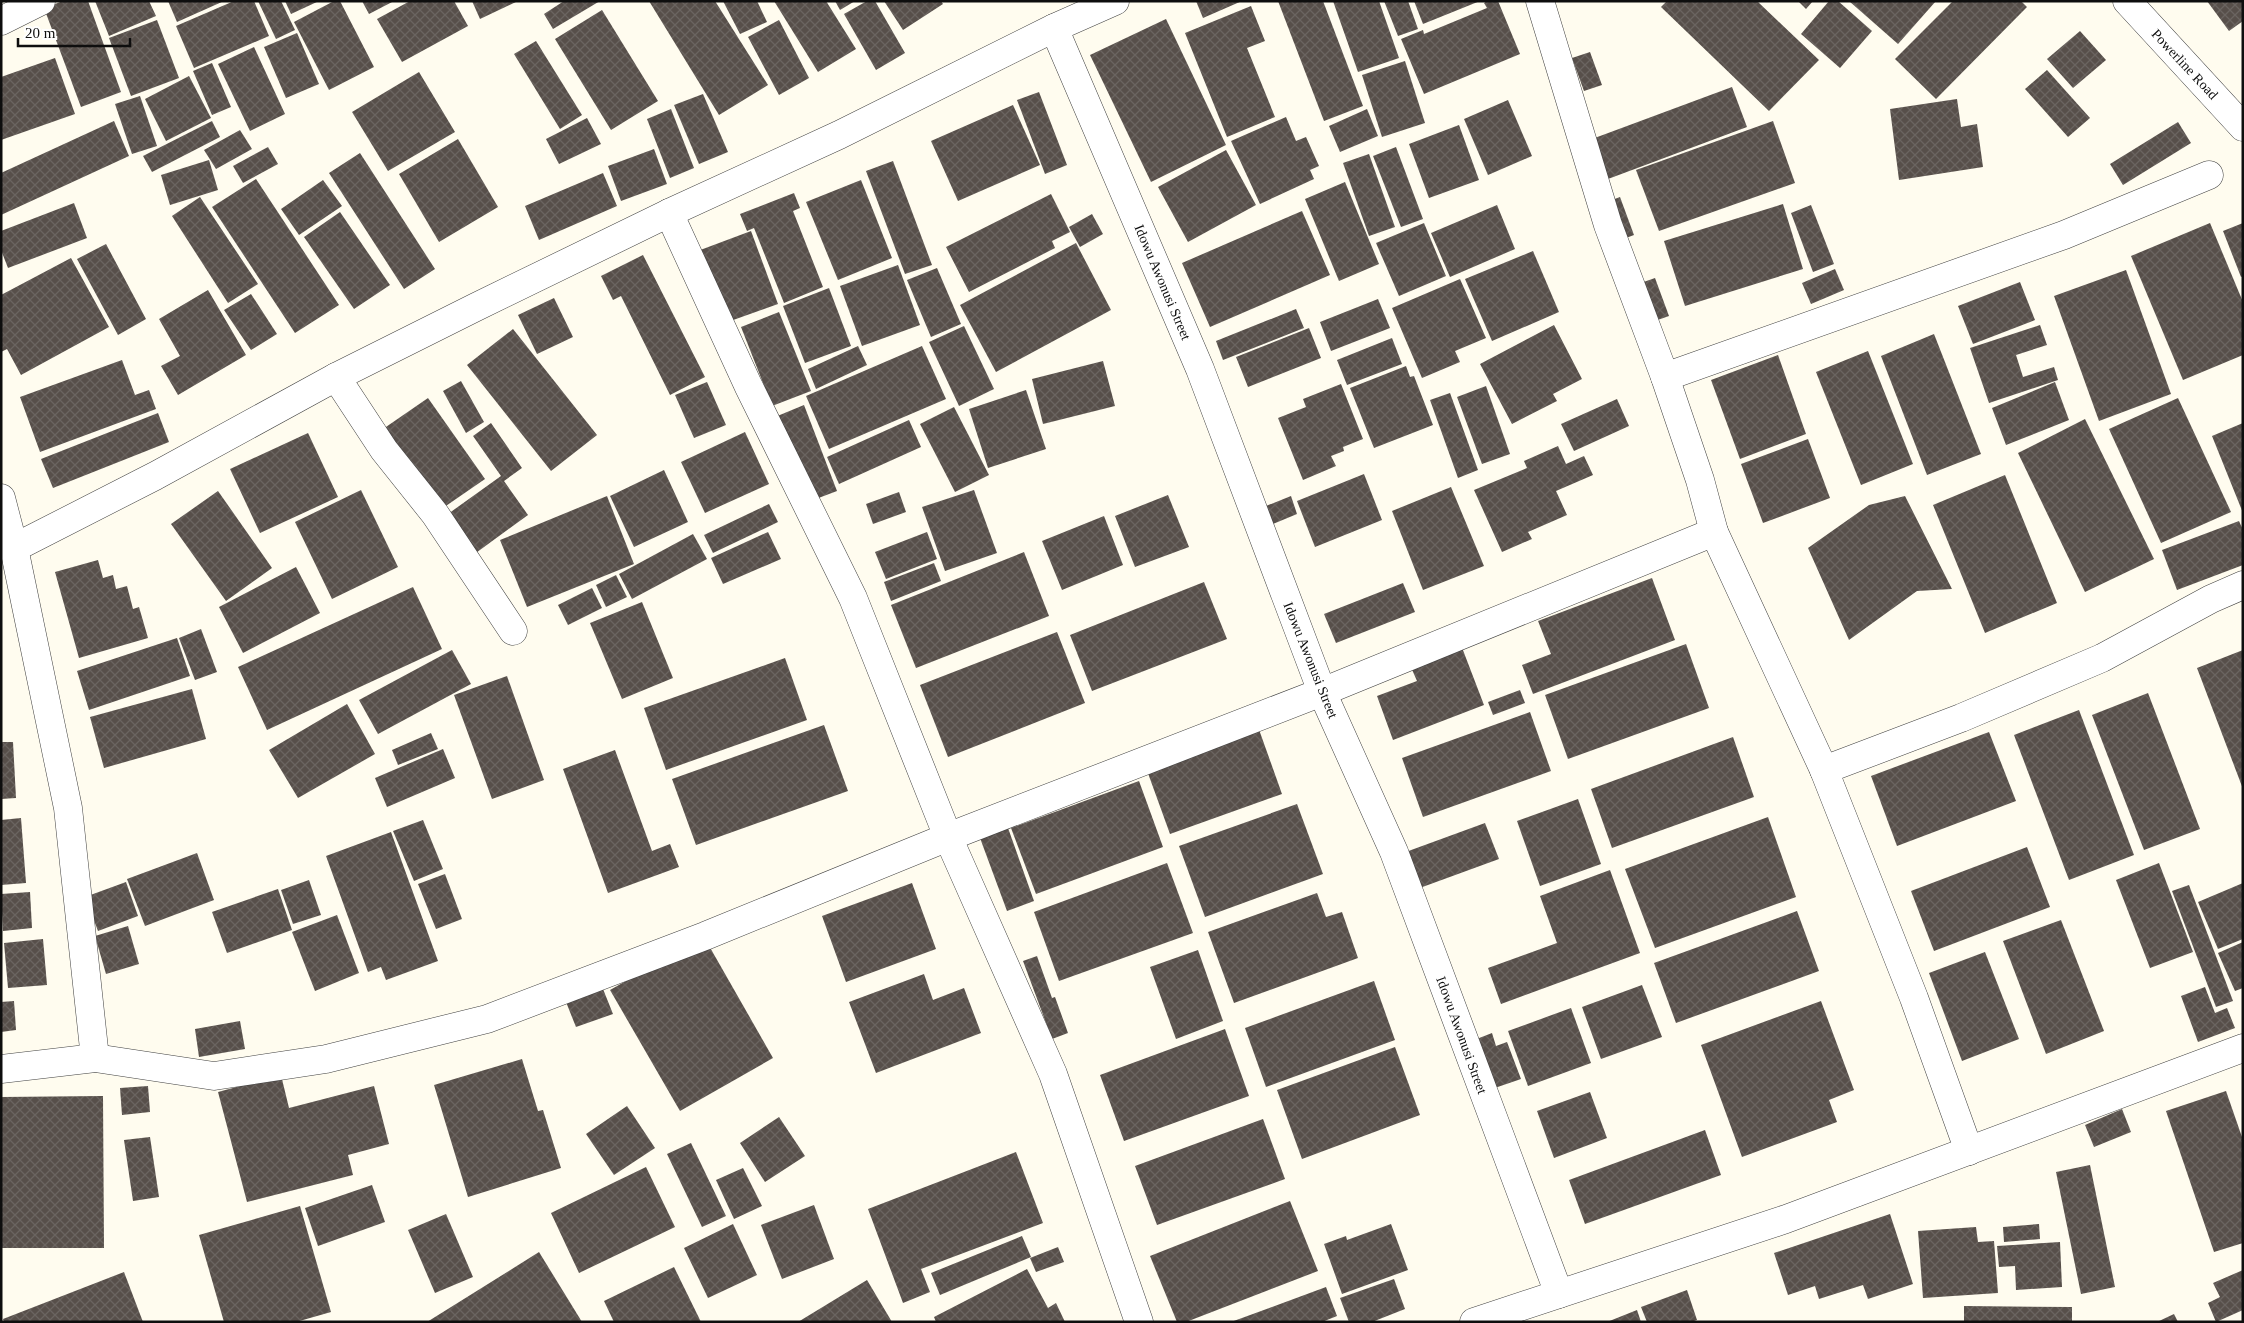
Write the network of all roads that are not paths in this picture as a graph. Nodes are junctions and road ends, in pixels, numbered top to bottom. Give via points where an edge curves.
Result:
1 (41, 1) edge
2 (1115, 1) edge
3 (1540, 1) edge
4 (2127, 1) edge
5 (1, 21) edge
6 (1054, 28) junction
7 (2243, 127) edge
8 (2209, 175) dead end
9 (669, 213) junction
10 (336, 377) junction
11 (1665, 377) junction
12 (1, 498) edge
13 (1714, 532) junction
14 (14, 548) junction
15 (2243, 585) edge
16 (513, 631) dead end
17 (1322, 692) junction
18 (1824, 770) junction
19 (948, 837) junction
20 (2243, 1048) edge
21 (95, 1058) junction
22 (1, 1069) edge
23 (1969, 1151) junction
24 (1559, 1294) junction
25 (1516, 1316) edge
26 (1139, 1322) edge
27 (1474, 1322) edge

1 - 5 street
2 - 6 street
3 - 11 street via 1608,225
4 - 7 street, Powerline Road
6 - 9 street via 839,135
6 - 17 street, Idowu Awonusi Street via 1200,369
8 - 11 street via 2064,236
9 - 10 street
9 - 19 street via 748,385 853,598
10 - 14 street via 155,476
10 - 16 street
11 - 13 street
12 - 14 street
13 - 17 street
13 - 18 street
14 - 21 street via 68,808
15 - 18 street via 2102,658 1961,718
17 - 19 street
17 - 24 street, Idowu Awonusi Street via 1394,852
18 - 23 street via 1914,998
19 - 21 street via 488,1020 326,1059 214,1076
19 - 26 street via 1053,1074
20 - 23 street
21 - 22 street
23 - 24 street via 1786,1219
24 - 25 street
25 - 27 street

